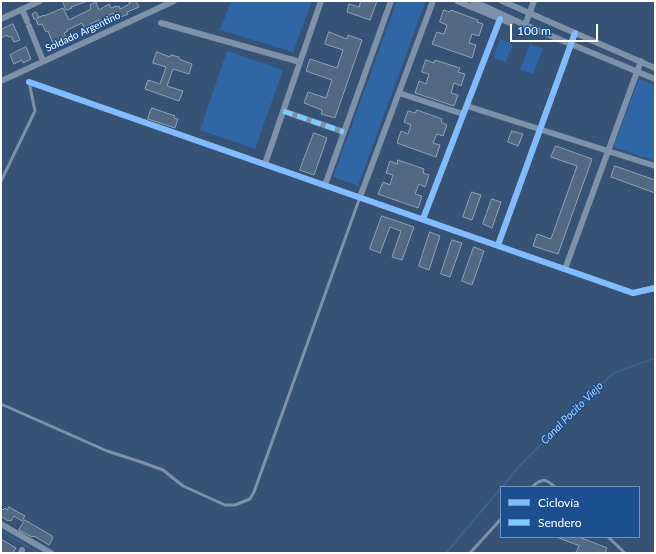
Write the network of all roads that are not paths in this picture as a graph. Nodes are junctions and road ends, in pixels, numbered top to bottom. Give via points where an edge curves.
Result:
1 (40, 1) edge
2 (174, 1) edge
3 (321, 1) edge
4 (391, 1) edge
5 (433, 1) edge
6 (457, 1) edge
7 (473, 1) edge
8 (502, 1) edge
9 (534, 1) edge
10 (22, 9) junction
11 (529, 13) junction
12 (1, 19) edge
13 (500, 19) junction
14 (512, 19) junction
15 (161, 23) dead end
16 (525, 25) junction
17 (575, 33) junction
18 (571, 44) junction
19 (641, 61) junction
20 (43, 62) junction
21 (300, 62) junction
22 (655, 68) edge
23 (637, 72) junction
24 (655, 79) edge
25 (1, 81) edge
26 (29, 82) joint
27 (399, 93) junction
28 (467, 106) junction
29 (283, 111) junction
30 (463, 114) junction
31 (540, 129) junction
32 (344, 132) junction
33 (608, 151) junction
34 (265, 164) junction
35 (655, 166) edge
36 (1, 181) edge
37 (325, 185) junction
38 (360, 197) junction
39 (423, 220) junction
40 (498, 245) junction
41 (565, 269) junction
42 (655, 288) edge
43 (1, 404) edge
44 (533, 486) edge
45 (554, 486) edge
46 (500, 520) edge
47 (1, 524) edge
48 (609, 538) edge
49 (51, 553) edge
50 (470, 553) edge
51 (625, 553) edge

1 - 10 street
2 - 20 street, Soldado Argentino
3 - 21 street
4 - 32 street
5 - 27 street
6 - 13 street
7 - 14 street
8 - 11 street
9 - 11 street
10 - 12 street
10 - 20 street
11 - 16 street
11 - 17 street
13 - 14 street via 510,23
13 - 28 street
14 - 16 street
15 - 21 street
16 - 18 street
17 - 18 street
17 - 19 street
18 - 23 street
18 - 31 street
19 - 22 street
19 - 23 street
20 - 25 street, Soldado Argentino
21 - 29 street
23 - 24 street
23 - 33 street
26 - 34 street
26 - 36 lane via 35,110
27 - 30 street
27 - 38 street
28 - 30 street
28 - 31 street
29 - 32 street
29 - 34 street
30 - 39 street
31 - 33 street
31 - 40 street
32 - 37 street
33 - 35 street
33 - 41 street
34 - 37 street
37 - 38 street
38 - 39 street
38 - 43 lane via 250,499 225,505 183,486 163,470 107,451
39 - 40 street
40 - 41 street
41 - 42 street via 633,293
44 - 45 lane via 544,480
46 - 50 lane
47 - 49 street
48 - 51 lane

